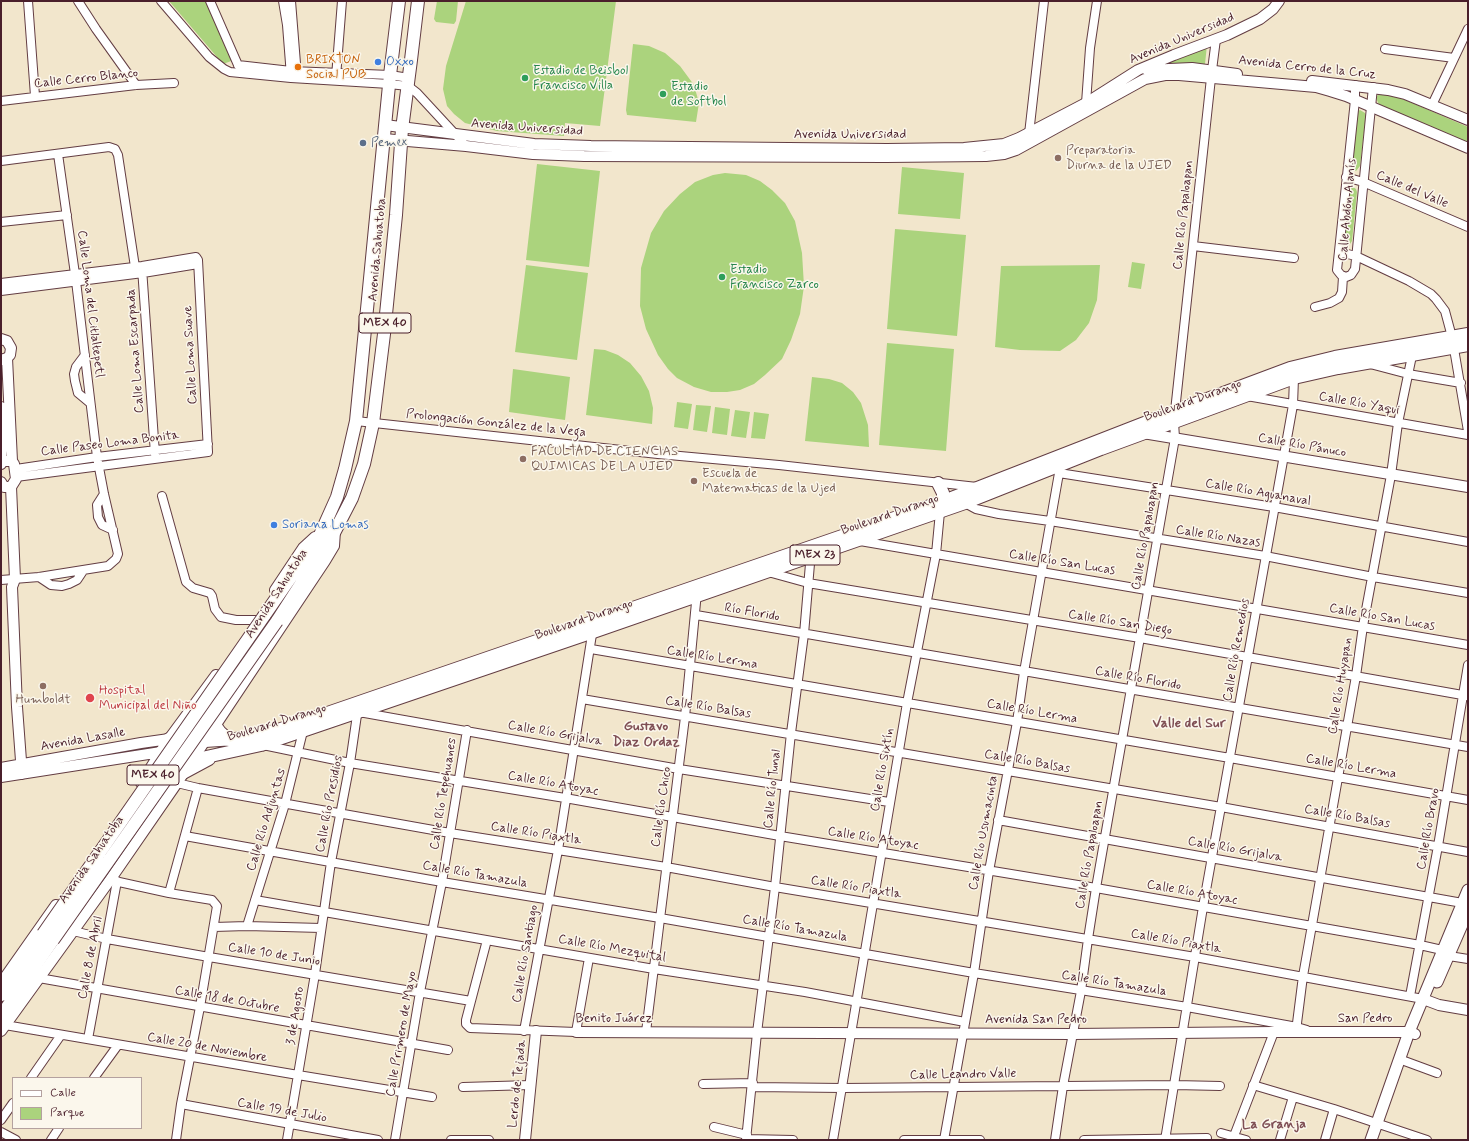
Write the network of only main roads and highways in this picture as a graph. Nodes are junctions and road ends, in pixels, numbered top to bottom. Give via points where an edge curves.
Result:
1 (399, 1) edge
2 (418, 1) edge
3 (1468, 334) edge
4 (1453, 342) junction
5 (1468, 345) edge
6 (1414, 349) junction
7 (1292, 373) junction
8 (1174, 417) junction
9 (1056, 466) junction
10 (938, 483) road end
11 (986, 490) junction
12 (941, 507) junction
13 (811, 552) junction
14 (697, 591) junction
15 (217, 722) road end
16 (304, 725) junction
17 (169, 740) road end
18 (229, 740) junction
19 (161, 752) road end
20 (212, 757) junction
21 (180, 778) road end
22 (1468, 890) edge
23 (1466, 906) edge
24 (1464, 928) edge
25 (48, 937) junction
26 (1446, 953) junction
27 (1, 995) edge
28 (2, 1024) edge
29 (1380, 1124) junction
30 (1371, 1140) edge
31 (1378, 1140) edge

1 - 25 main road, Avenida Sahuatoba / MEX 40, bridge via 356,421 337,497 320,535 260,618
2 - 25 main road, Avenida Sahuatoba / MEX 40, bridge via 373,423 362,471 352,498 279,624
3 - 4 main road, Boulevard Durango / MEX 23
4 - 5 main road, Boulevard Durango / MEX 23
4 - 6 main road, Boulevard Durango / MEX 23
6 - 7 main road, Boulevard Durango / MEX 23 via 1366,363
6 - 7 main road, Boulevard Durango / MEX 23 via 1335,357
7 - 8 main road, Boulevard Durango / MEX 23
7 - 8 main road, Boulevard Durango / MEX 23 via 1246,396
8 - 9 main road, Boulevard Durango / MEX 23 via 1144,434
8 - 9 main road, Boulevard Durango / MEX 23 via 1132,428
9 - 11 main road, Boulevard Durango / MEX 23
10 - 12 main road via 943,493
11 - 12 main road, Boulevard Durango / MEX 23
11 - 12 main road, Boulevard Durango / MEX 23 via 965,503
12 - 13 main road, Boulevard Durango / MEX 23 via 842,537
12 - 13 main road, Boulevard Durango / MEX 23 via 859,541
13 - 14 main road, Boulevard Durango / MEX 23
13 - 14 main road, Boulevard Durango / MEX 23 via 768,572
14 - 16 main road, Boulevard Durango / MEX 23
15 - 18 main road via 220,732
16 - 18 main road, Boulevard Durango / MEX 23
16 - 20 main road, Boulevard Durango / MEX 23 via 261,745
17 - 18 main road, Boulevard Durango / MEX 23
19 - 20 main road, Boulevard Durango / MEX 23 via 192,759
20 - 21 main road
22 - 23 main road
23 - 24 main road
23 - 26 main road
24 - 26 main road
25 - 27 main road, Avenida Sahuatoba / MEX 40
25 - 28 main road, Avenida Sahuatoba / MEX 40
26 - 29 main road via 1412,1033
29 - 30 main road
29 - 31 main road

